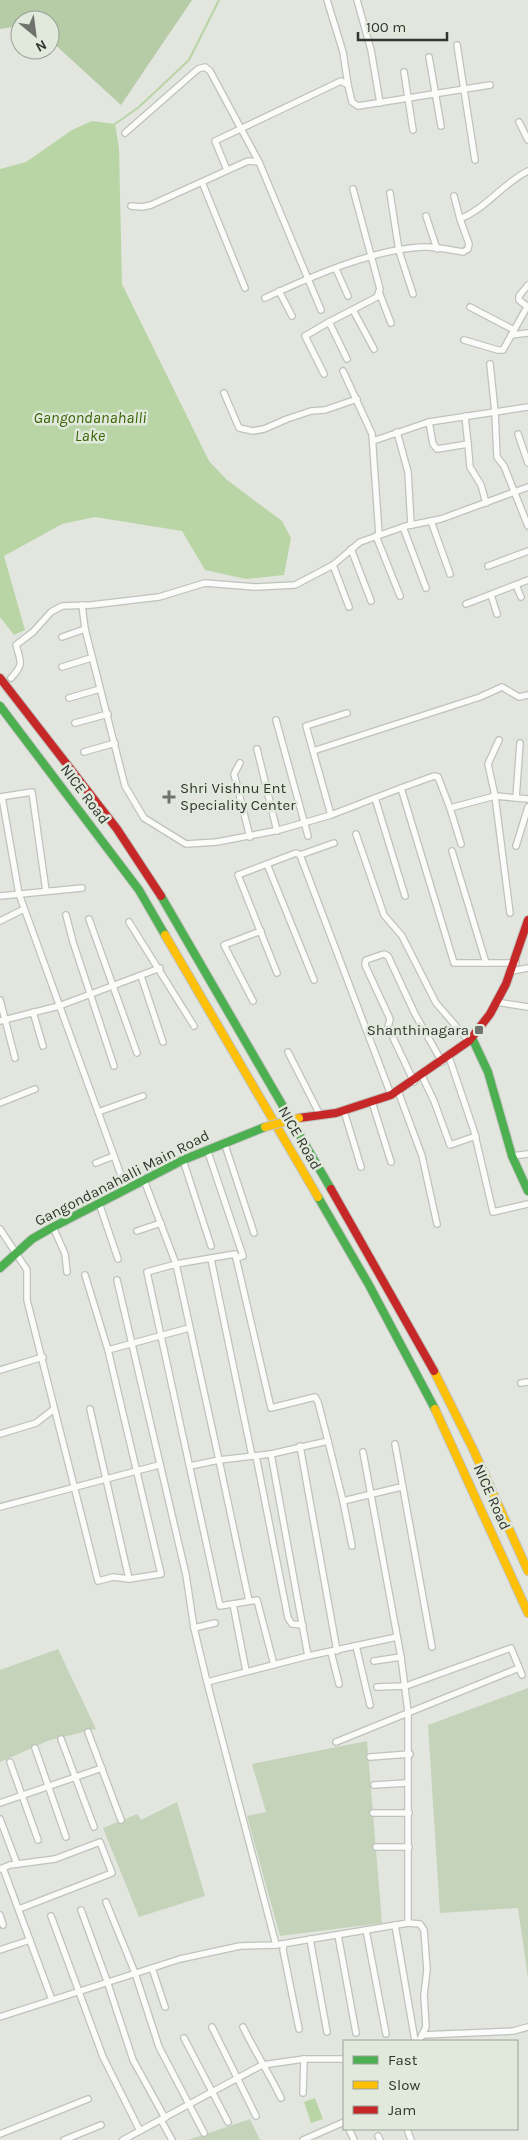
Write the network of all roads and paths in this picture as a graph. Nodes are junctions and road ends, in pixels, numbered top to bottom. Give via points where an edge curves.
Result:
1 (327, 0) edge
2 (356, 0) edge
3 (457, 44) dead end
4 (429, 57) dead end
5 (404, 72) dead end
6 (348, 85) junction
7 (490, 85) dead end
8 (464, 89) junction
9 (435, 94) junction
10 (408, 98) junction
11 (380, 103) junction
12 (519, 122) dead end
13 (441, 126) dead end
14 (241, 128) junction
15 (413, 130) dead end
16 (125, 133) dead end
17 (528, 140) edge
18 (475, 160) dead end
19 (259, 162) junction
20 (228, 170) junction
21 (528, 171) edge
22 (202, 182) junction
23 (354, 189) dead end
24 (390, 194) dead end
25 (454, 196) dead end
26 (131, 206) dead end
27 (426, 216) dead end
28 (460, 220) junction
29 (437, 249) junction
30 (399, 251) junction
31 (370, 258) junction
32 (336, 269) junction
33 (307, 278) junction
34 (528, 285) edge
35 (245, 288) dead end
36 (280, 291) junction
37 (379, 292) junction
38 (413, 294) dead end
39 (348, 296) dead end
40 (265, 298) dead end
41 (470, 307) dead end
42 (528, 308) edge
43 (321, 310) dead end
44 (353, 310) junction
45 (292, 316) dead end
46 (329, 322) junction
47 (391, 323) dead end
48 (513, 332) junction
49 (528, 333) edge
50 (464, 340) dead end
51 (374, 349) dead end
52 (348, 359) dead end
53 (490, 364) dead end
54 (343, 371) dead end
55 (324, 374) dead end
56 (224, 393) dead end
57 (357, 400) junction
58 (528, 407) edge
59 (494, 412) junction
60 (465, 416) junction
61 (429, 422) junction
62 (397, 432) junction
63 (518, 434) dead end
64 (373, 440) junction
65 (468, 444) junction
66 (528, 463) edge
67 (528, 487) edge
68 (514, 493) junction
69 (486, 503) junction
70 (431, 521) junction
71 (411, 525) junction
72 (528, 526) edge
73 (403, 527) junction
74 (377, 535) junction
75 (351, 549) junction
76 (528, 551) edge
77 (333, 565) junction
78 (488, 566) dead end
79 (450, 574) dead end
80 (528, 580) edge
81 (516, 585) junction
82 (426, 588) dead end
83 (491, 595) junction
84 (400, 596) dead end
85 (521, 597) dead end
86 (371, 601) dead end
87 (466, 604) dead end
88 (82, 605) junction
89 (349, 607) dead end
90 (497, 614) dead end
91 (85, 629) junction
92 (62, 637) dead end
93 (91, 658) junction
94 (62, 667) dead end
95 (0, 678) edge
96 (11, 678) dead end
97 (100, 689) junction
98 (528, 696) edge
99 (69, 698) dead end
100 (0, 706) edge
101 (347, 713) dead end
102 (108, 714) junction
103 (276, 720) dead end
104 (75, 722) dead end
105 (499, 740) dead end
106 (115, 743) junction
107 (520, 743) dead end
108 (257, 749) dead end
109 (313, 751) junction
110 (84, 752) dead end
111 (240, 763) dead end
112 (401, 788) junction
113 (495, 796) junction
114 (1, 797) edge
115 (375, 798) junction
116 (516, 798) junction
117 (528, 799) edge
118 (528, 807) edge
119 (450, 808) junction
120 (332, 816) junction
121 (305, 823) junction
122 (276, 831) junction
123 (356, 834) dead end
124 (250, 836) junction
125 (308, 836) dead end
126 (334, 843) dead end
127 (461, 844) dead end
128 (516, 846) dead end
129 (452, 851) dead end
130 (300, 855) junction
131 (267, 864) junction
132 (82, 888) dead end
133 (46, 892) junction
134 (18, 894) junction
135 (0, 896) edge
136 (405, 896) dead end
137 (24, 909) junction
138 (510, 913) dead end
139 (66, 915) dead end
140 (89, 920) dead end
141 (528, 920) edge
142 (0, 921) edge
143 (129, 922) dead end
144 (261, 931) junction
145 (524, 944) edge
146 (516, 962) junction
147 (486, 963) junction
148 (160, 968) junction
149 (528, 968) edge
150 (512, 971) junction
151 (277, 973) dead end
152 (141, 976) junction
153 (314, 980) dead end
154 (114, 986) junction
155 (90, 995) junction
156 (0, 1000) edge
157 (253, 1001) dead end
158 (496, 1002) junction
159 (59, 1006) junction
160 (528, 1007) edge
161 (33, 1012) junction
162 (2, 1020) edge
163 (194, 1026) dead end
164 (471, 1040) junction
165 (163, 1042) dead end
166 (43, 1046) dead end
167 (288, 1052) dead end
168 (138, 1053) dead end
169 (15, 1058) dead end
170 (446, 1059) junction
171 (114, 1066) dead end
172 (422, 1076) junction
173 (414, 1082) junction
174 (35, 1090) dead end
175 (395, 1093) junction
176 (143, 1096) dead end
177 (372, 1102) junction
178 (0, 1103) edge
179 (344, 1110) junction
180 (98, 1112) junction
181 (320, 1114) junction
182 (476, 1136) junction
183 (224, 1142) junction
184 (207, 1149) junction
185 (528, 1154) edge
186 (114, 1156) junction
187 (512, 1156) junction
188 (183, 1160) junction
189 (391, 1162) dead end
190 (96, 1163) dead end
191 (361, 1167) dead end
192 (144, 1180) junction
193 (126, 1189) junction
194 (528, 1191) edge
195 (99, 1203) junction
196 (528, 1204) edge
197 (161, 1223) junction
198 (438, 1224) dead end
199 (53, 1227) junction
200 (0, 1229) edge
201 (137, 1231) dead end
202 (254, 1233) dead end
203 (211, 1246) dead end
204 (15, 1255) junction
205 (236, 1258) junction
206 (118, 1259) dead end
207 (211, 1259) junction
208 (176, 1264) junction
209 (0, 1268) edge
210 (67, 1272) dead end
211 (84, 1275) dead end
212 (117, 1280) dead end
213 (188, 1328) junction
214 (159, 1334) junction
215 (133, 1342) junction
216 (108, 1350) junction
217 (43, 1357) junction
218 (0, 1370) edge
219 (528, 1382) edge
220 (521, 1383) dead end
221 (90, 1409) dead end
222 (54, 1410) junction
223 (0, 1434) edge
224 (328, 1441) junction
225 (395, 1444) dead end
226 (300, 1446) junction
227 (363, 1452) dead end
228 (271, 1454) junction
229 (254, 1456) junction
230 (219, 1460) junction
231 (159, 1465) junction
232 (190, 1466) junction
233 (136, 1470) junction
234 (105, 1478) junction
235 (401, 1486) junction
236 (73, 1487) junction
237 (370, 1494) junction
238 (343, 1500) junction
239 (0, 1507) edge
240 (352, 1546) dead end
241 (528, 1571) edge
242 (129, 1579) junction
243 (249, 1601) junction
244 (233, 1604) junction
245 (528, 1613) edge
246 (215, 1623) dead end
247 (303, 1625) junction
248 (194, 1628) junction
249 (397, 1637) junction
250 (356, 1646) junction
251 (432, 1647) dead end
252 (334, 1651) junction
253 (308, 1656) junction
254 (401, 1656) junction
255 (374, 1661) dead end
256 (274, 1665) junction
257 (519, 1668) junction
258 (246, 1671) junction
259 (522, 1675) dead end
260 (207, 1682) junction
261 (339, 1684) dead end
262 (406, 1686) junction
263 (377, 1687) dead end
264 (370, 1705) dead end
265 (408, 1712) junction
266 (88, 1732) dead end
267 (60, 1739) dead end
268 (336, 1742) dead end
269 (34, 1748) dead end
270 (410, 1754) junction
271 (370, 1757) dead end
272 (10, 1762) dead end
273 (102, 1768) junction
274 (74, 1777) junction
275 (407, 1783) junction
276 (374, 1785) dead end
277 (48, 1786) junction
278 (22, 1795) junction
279 (0, 1803) edge
280 (373, 1813) dead end
281 (409, 1813) junction
282 (0, 1819) edge
283 (121, 1820) dead end
284 (94, 1827) dead end
285 (66, 1838) dead end
286 (38, 1840) dead end
287 (376, 1847) dead end
288 (409, 1847) junction
289 (17, 1864) junction
290 (2, 1868) edge
291 (106, 1902) dead end
292 (19, 1908) junction
293 (81, 1910) dead end
294 (0, 1915) edge
295 (51, 1916) dead end
296 (408, 1923) junction
297 (3, 1925) dead end
298 (395, 1926) junction
299 (366, 1930) junction
300 (338, 1935) junction
301 (310, 1939) junction
302 (30, 1940) junction
303 (284, 1944) junction
304 (276, 1945) junction
305 (0, 1950) edge
306 (152, 1968) junction
307 (134, 1973) junction
308 (108, 1981) junction
309 (78, 1991) junction
310 (52, 2000) junction
311 (165, 2007) dead end
312 (0, 2017) edge
313 (212, 2027) dead end
314 (243, 2027) dead end
315 (528, 2027) edge
316 (299, 2028) dead end
317 (327, 2032) dead end
318 (356, 2033) dead end
319 (386, 2034) dead end
320 (184, 2038) dead end
321 (418, 2039) edge
322 (343, 2059) edge
323 (304, 2060) junction
324 (262, 2065) junction
325 (237, 2079) junction
326 (213, 2092) junction
327 (303, 2093) dead end
328 (281, 2098) dead end
329 (88, 2099) dead end
330 (189, 2105) junction
331 (256, 2116) dead end
332 (163, 2119) junction
333 (228, 2122) dead end
334 (343, 2122) edge
335 (102, 2125) dead end
336 (140, 2131) junction
337 (204, 2133) dead end
338 (0, 2134) edge
339 (64, 2140) edge
340 (124, 2140) edge
341 (172, 2140) edge
342 (303, 2140) edge

1 - 6 street via 343,52
2 - 11 street via 371,50
3 - 8 street
4 - 9 street
5 - 10 street
6 - 11 street via 354,104
6 - 14 street via 341,81 331,85
7 - 8 street
8 - 9 street
8 - 18 street
9 - 10 street
9 - 13 street
10 - 11 street
10 - 15 street
12 - 17 street
14 - 16 street via 206,67 198,70
14 - 19 street
14 - 20 street via 215,140
19 - 20 street via 248,161
19 - 33 street
20 - 22 street
21 - 28 street via 477,212
22 - 26 street via 151,205
22 - 35 street
23 - 31 street
24 - 30 street
25 - 28 street
27 - 29 street
28 - 29 street via 468,249 463,252
29 - 30 street via 425,247
30 - 31 street
30 - 38 street
31 - 32 street
31 - 37 street
32 - 33 street
32 - 39 street
33 - 36 street
33 - 43 street
34 - 42 street via 519,300
36 - 40 street
36 - 45 street
37 - 44 street via 377,297
37 - 47 street
41 - 48 street
42 - 48 street
44 - 46 street
44 - 51 street
46 - 52 street
46 - 55 street via 305,336
48 - 49 street
48 - 50 street via 506,346 498,350
53 - 59 street
54 - 57 street
56 - 57 street via 239,428 253,431
57 - 64 street
58 - 59 street
59 - 60 street
59 - 68 street via 498,457
60 - 61 street
60 - 65 street
61 - 62 street
61 - 65 street via 437,449
62 - 64 street
62 - 71 street via 408,472
63 - 66 street
64 - 74 street
65 - 69 street via 470,467
67 - 68 street
68 - 69 street
68 - 72 street
69 - 70 street
70 - 71 street
70 - 79 street
71 - 73 street
73 - 74 street
73 - 82 street
74 - 75 street
74 - 84 street
75 - 77 street
75 - 86 street
76 - 78 street
77 - 88 street via 294,585 255,587 205,583 159,596
77 - 89 street
80 - 81 street
81 - 83 street
81 - 85 street
83 - 87 street
83 - 90 street
88 - 91 street
88 - 96 street via 62,606 51,612 16,645 21,662
91 - 92 street
91 - 93 street
93 - 94 street
93 - 97 street
95 - 241 main road, NICE Road via 116,829 169,908 420,1344 473,1448
97 - 99 street
97 - 102 street
98 - 109 street via 519,697 506,688 498,688 480,697
100 - 245 main road, NICE Road via 139,890 259,1093 423,1386 463,1466
101 - 109 street via 306,726
102 - 104 street
102 - 106 street
103 - 121 street
105 - 113 street via 488,764
106 - 110 street
106 - 124 street via 125,786 144,818 186,844
107 - 116 street
108 - 122 street
109 - 120 street
111 - 124 street via 234,774
112 - 115 street
112 - 119 street via 438,777
112 - 147 street via 454,963
113 - 116 street
113 - 119 street
113 - 138 street
114 - 133 street via 32,792
114 - 134 street
115 - 120 street
115 - 136 street
116 - 117 street
118 - 128 street
119 - 127 street
120 - 121 street
121 - 122 street
121 - 125 street
122 - 124 street
123 - 164 street via 384,915 402,936 436,1003
126 - 130 street
129 - 147 street
130 - 131 street via 292,853
130 - 175 street
131 - 144 street via 238,875
131 - 153 street
132 - 133 street
133 - 134 street
134 - 135 street
134 - 137 street
137 - 142 street
137 - 159 street
139 - 155 street
140 - 154 street
141 - 145 main road, Gangondanahalli Main Road
143 - 148 street
144 - 151 street
144 - 157 street via 224,945
145 - 146 main road, Gangondanahalli Main Road
146 - 147 street
146 - 150 main road, Gangondanahalli Main Road
148 - 152 street
148 - 163 street
149 - 150 street
150 - 158 main road, Gangondanahalli Main Road
152 - 154 street
152 - 165 street
154 - 155 street
154 - 168 street
155 - 159 street
155 - 171 street
156 - 162 street
158 - 160 street
158 - 164 main road, Gangondanahalli Main Road
159 - 161 street
159 - 180 street
161 - 162 street
161 - 166 street
162 - 169 street
164 - 170 main road, Gangondanahalli Main Road
164 - 187 main road via 488,1072
167 - 181 street
170 - 172 main road, Gangondanahalli Main Road
170 - 173 street via 415,1014 388,956 384,954 366,960 390,1019 388,1027
170 - 182 street
172 - 173 main road, Gangondanahalli Main Road
172 - 182 street via 450,1145
173 - 175 main road, Gangondanahalli Main Road
174 - 178 street
175 - 177 main road, Gangondanahalli Main Road
175 - 198 street via 422,1156
176 - 180 street
177 - 179 main road, Gangondanahalli Main Road
177 - 189 street
179 - 181 main road, Gangondanahalli Main Road
179 - 191 street
180 - 186 street
181 - 183 main road, Gangondanahalli Main Road, bridge via 266,1127
182 - 196 street via 494,1212
183 - 184 main road, Gangondanahalli Main Road
183 - 202 street
184 - 188 main road, Gangondanahalli Main Road
184 - 205 street via 243,1256
185 - 187 street
186 - 190 street
186 - 193 street
187 - 194 main road
188 - 192 main road, Gangondanahalli Main Road
188 - 203 street
192 - 193 main road, Gangondanahalli Main Road
192 - 197 street
193 - 195 main road, Gangondanahalli Main Road
195 - 199 main road, Gangondanahalli Main Road
195 - 206 street
197 - 201 street
197 - 208 street
199 - 204 main road, Gangondanahalli Main Road via 32,1239
199 - 210 street via 65,1254
200 - 204 street
204 - 209 main road, Gangondanahalli Main Road
204 - 217 street via 27,1270 27,1300
205 - 207 street via 235,1254
205 - 224 street via 271,1408 315,1397
207 - 208 street
207 - 229 street
208 - 213 street
208 - 214 street via 147,1272
211 - 216 street
212 - 215 street
213 - 214 street
213 - 230 street
214 - 215 street
214 - 232 street
215 - 216 street
215 - 231 street
216 - 233 street
217 - 218 street
217 - 222 street
219 - 220 street
221 - 234 street
222 - 223 street via 36,1424
222 - 236 street
224 - 226 street
224 - 238 street
225 - 235 street
226 - 228 street
226 - 252 street
227 - 237 street
228 - 229 street
228 - 247 street
229 - 230 street
229 - 247 street via 288,1618 292,1624
230 - 232 street
230 - 243 street
231 - 233 street
231 - 248 street via 186,1575
232 - 244 street via 220,1606
233 - 234 street
233 - 242 street via 161,1574
234 - 236 street
234 - 242 street
235 - 237 street
235 - 251 street
236 - 239 street
236 - 242 street via 98,1581 113,1577
237 - 238 street
237 - 249 street
238 - 240 street
243 - 244 street
243 - 256 street via 257,1600
244 - 258 street
246 - 248 street
247 - 253 street
248 - 260 street
249 - 250 street
249 - 254 street
250 - 252 street
250 - 264 street
252 - 253 street
252 - 261 street
253 - 256 street
254 - 255 street
254 - 262 street
256 - 258 street
257 - 259 street
257 - 262 street via 511,1648
257 - 265 street
258 - 260 street
260 - 304 street
262 - 263 street
262 - 265 street
265 - 268 street
265 - 270 street
266 - 273 street
267 - 274 street
269 - 277 street
270 - 271 street
270 - 275 street
272 - 278 street
273 - 274 street
273 - 283 street
274 - 277 street
274 - 284 street
275 - 276 street
275 - 281 street
277 - 278 street
277 - 285 street
278 - 279 street
278 - 286 street
280 - 281 street
281 - 288 street
282 - 289 street
287 - 288 street
288 - 296 street
289 - 290 street
289 - 292 street via 55,1859 100,1842 112,1873
290 - 292 street
291 - 307 street
292 - 302 street
293 - 308 street
294 - 297 street
295 - 309 street
296 - 298 street
296 - 321 street via 420,1924 427,1949 426,2027
298 - 299 street
298 - 321 street
299 - 300 street
299 - 319 street
300 - 301 street
300 - 318 street
301 - 303 street
301 - 317 street
302 - 305 street
302 - 310 street
303 - 304 street
303 - 316 street
304 - 306 street via 240,1946
306 - 307 street
306 - 311 street
307 - 308 street
307 - 330 street via 159,2046
308 - 309 street
308 - 332 street via 133,2060
309 - 310 street
309 - 336 street via 114,2082
310 - 312 street
313 - 325 street
314 - 324 street
315 - 321 street
320 - 326 street
322 - 323 street
323 - 324 street
323 - 327 street
324 - 325 street
324 - 328 street
325 - 326 street
325 - 331 street
326 - 330 street
326 - 333 street
329 - 338 street
330 - 332 street
330 - 337 street
332 - 336 street
332 - 341 street
334 - 342 street
335 - 339 street
336 - 340 street

